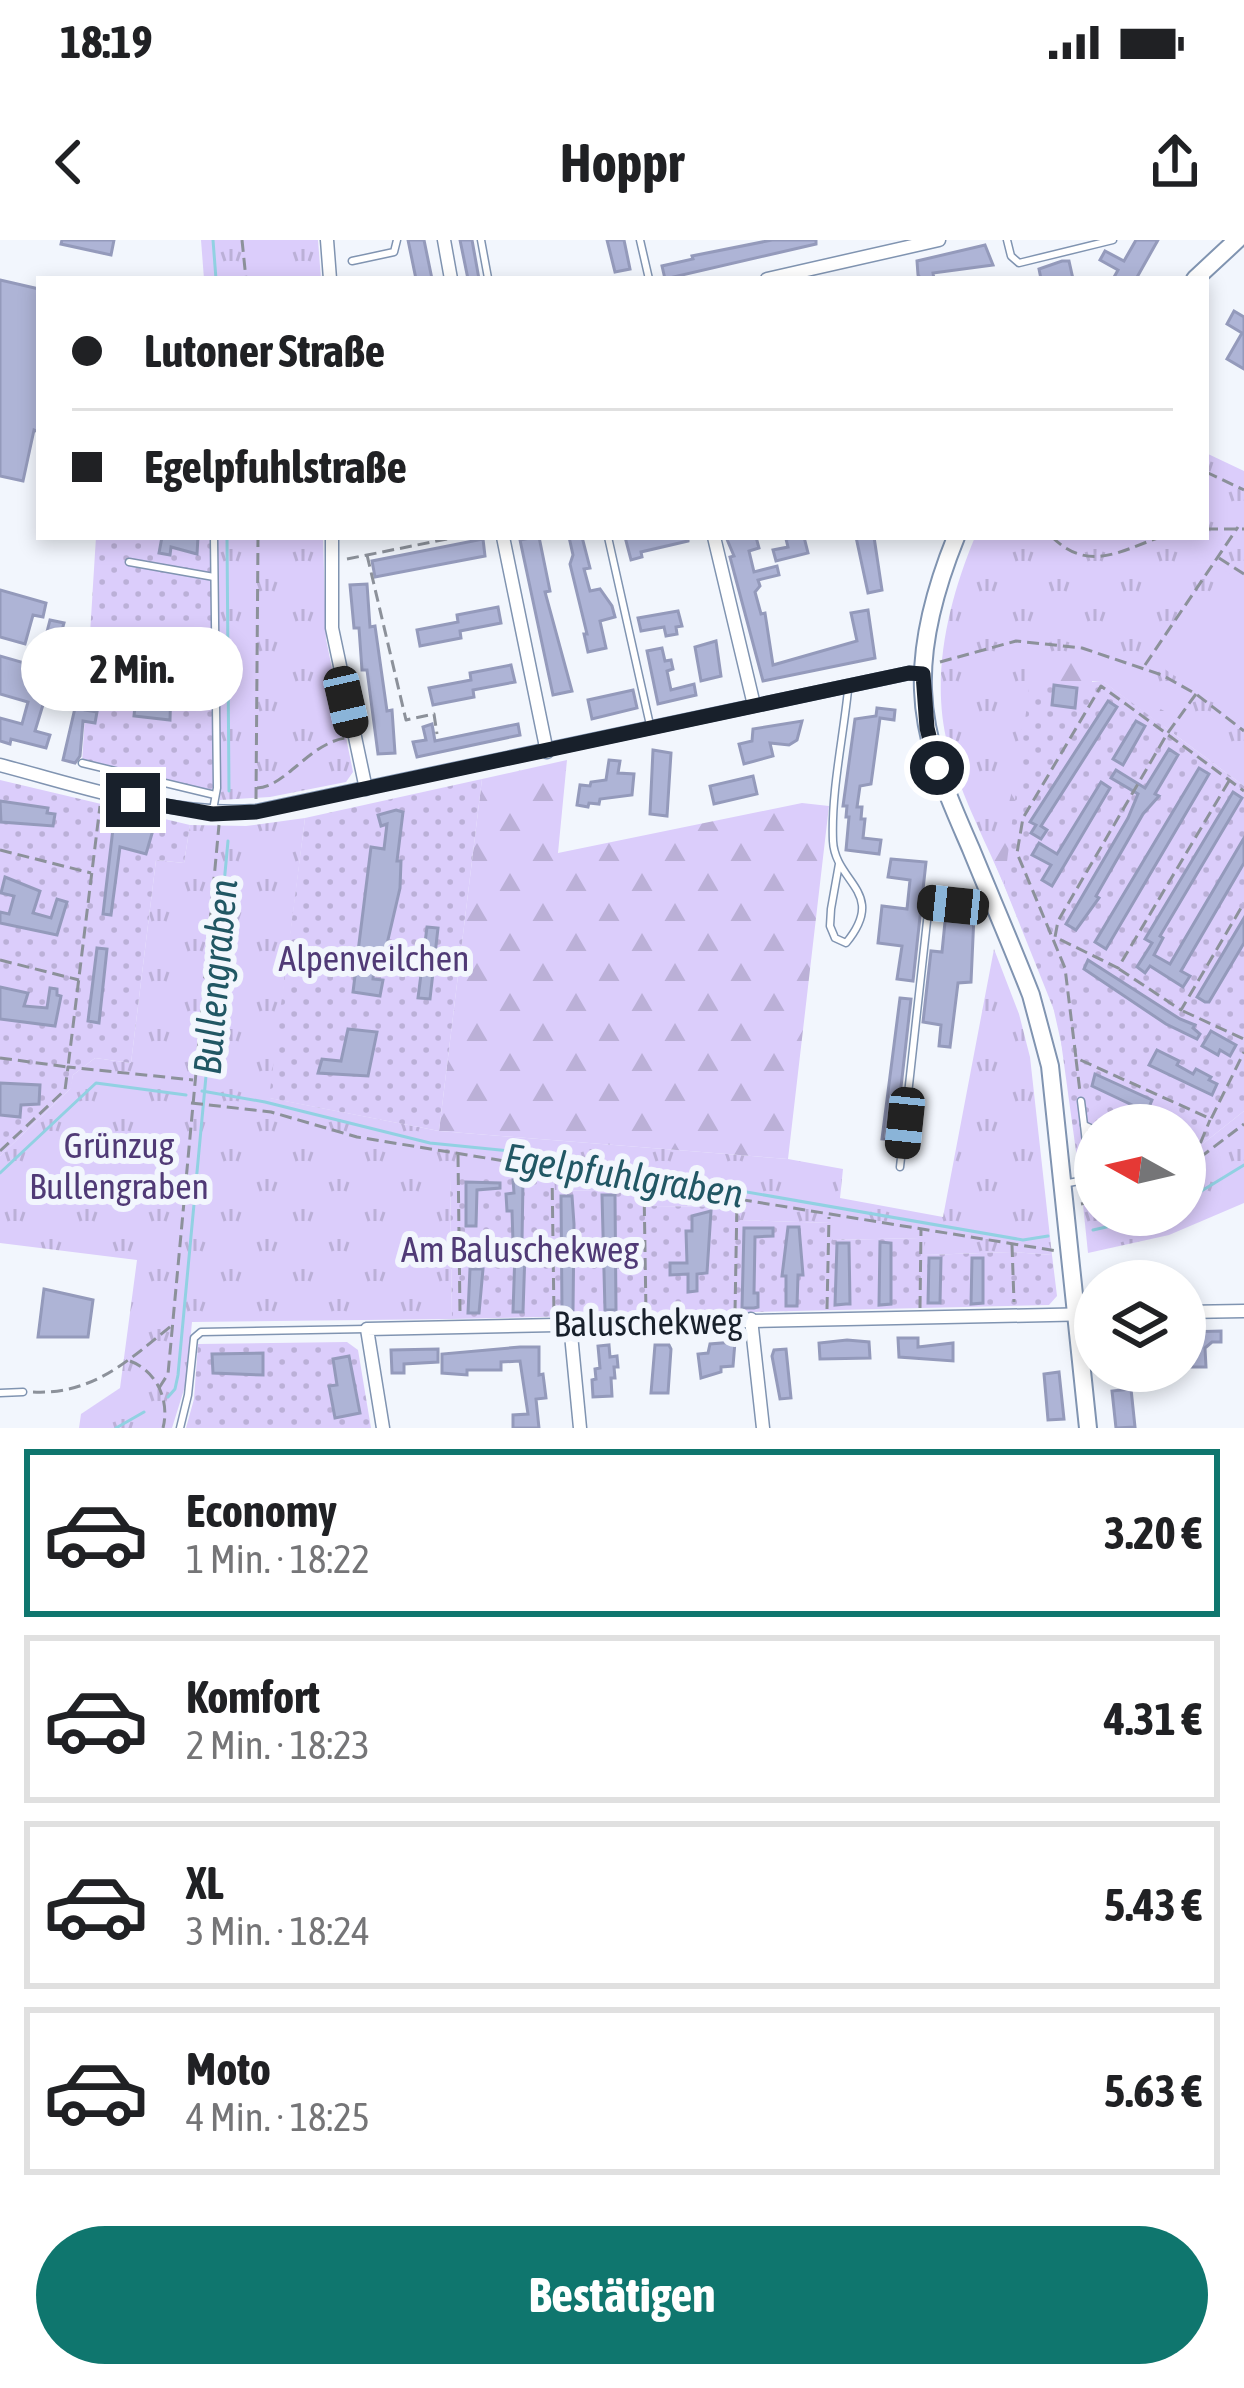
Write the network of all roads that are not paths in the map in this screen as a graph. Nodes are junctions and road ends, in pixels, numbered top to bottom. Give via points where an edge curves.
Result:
1 (327, 240) edge
2 (398, 240) edge
3 (444, 240) edge
4 (481, 240) edge
5 (640, 240) edge
6 (939, 240) edge
7 (1007, 240) edge
8 (1113, 240) edge
9 (1229, 242) edge
10 (352, 260) dead end
11 (330, 276) edge
12 (451, 276) edge
13 (488, 276) edge
14 (649, 276) edge
15 (780, 276) edge
16 (1198, 276) edge
17 (214, 540) edge
18 (332, 540) edge
19 (504, 540) edge
20 (609, 540) edge
21 (715, 540) edge
22 (955, 540) edge
23 (129, 562) dead end
24 (214, 577) junction
25 (101, 652) dead end
26 (216, 673) junction
27 (923, 674) junction
28 (848, 686) junction
29 (754, 706) junction
30 (651, 728) junction
31 (547, 752) junction
32 (82, 763) dead end
33 (0, 766) edge
34 (366, 789) junction
35 (215, 794) junction
36 (216, 814) junction
37 (839, 864) junction
38 (995, 908) junction
39 (1081, 1101) road end
40 (1081, 1104) edge
41 (900, 1167) dead end
42 (1074, 1182) edge
43 (1063, 1184) junction
44 (1074, 1294) edge
45 (1244, 1311) edge
46 (1206, 1312) edge
47 (1074, 1314) edge
48 (752, 1319) junction
49 (570, 1324) junction
50 (368, 1329) junction
51 (22, 1392) road end
52 (1084, 1392) edge
53 (0, 1393) edge
54 (180, 1428) edge
55 (383, 1428) edge
56 (580, 1428) edge
57 (763, 1428) edge
58 (1088, 1428) edge

1 - 11 street
2 - 10 lane via 394,252
3 - 12 street
4 - 13 lane
5 - 14 lane
6 - 15 street
7 - 8 lane via 1019,262
9 - 16 street
17 - 24 lane
18 - 34 street via 332,628
19 - 31 street
20 - 30 lane
21 - 29 street
22 - 27 street via 933,606
23 - 24 lane
24 - 26 lane
25 - 26 lane
26 - 35 lane
27 - 28 street
27 - 38 street via 937,768
28 - 29 street
28 - 37 lane via 833,837
29 - 30 street
30 - 31 street
31 - 34 street
32 - 35 lane
33 - 36 street
34 - 36 street
35 - 36 lane
37 - 37 lane via 861,901 845,943 830,926
38 - 41 lane via 929,902
38 - 43 street via 1043,1034
39 - 40 lane
42 - 43 lane
43 - 44 street
45 - 46 street
47 - 48 street, Baluschekweg
48 - 49 street, Baluschekweg
48 - 57 street
49 - 50 street, Baluschekweg
49 - 56 street
50 - 54 lane, Baluschekweg via 201,1332
50 - 55 street
51 - 53 lane
52 - 58 street

